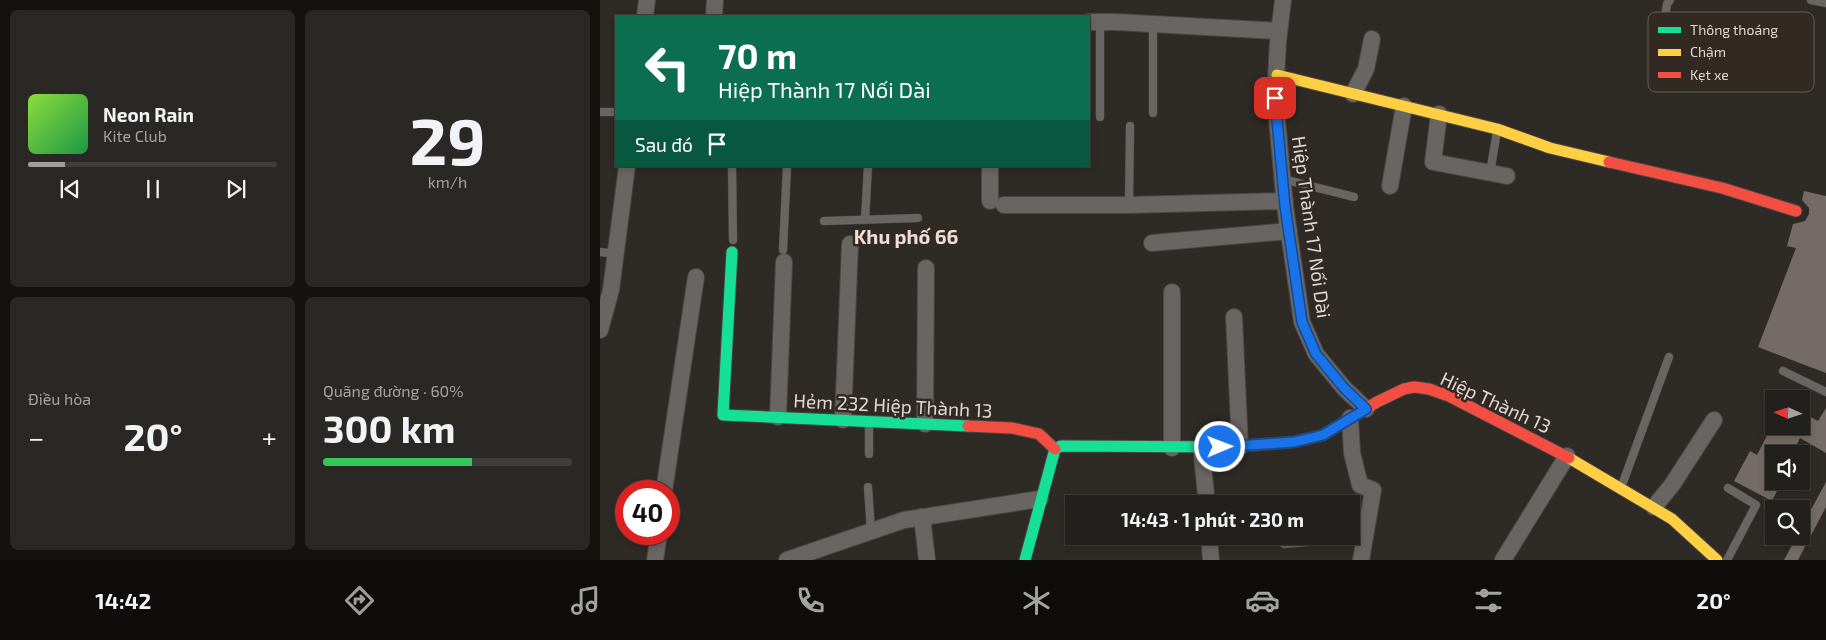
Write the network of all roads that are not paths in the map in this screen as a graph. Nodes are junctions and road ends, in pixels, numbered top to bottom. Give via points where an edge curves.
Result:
1 (647, 0) edge
2 (715, 0) edge
3 (1282, 0) edge
4 (1670, 0) edge
5 (1811, 0) edge
6 (1826, 3) edge
7 (1666, 12) edge
8 (645, 15) edge
9 (714, 15) edge
10 (1094, 22) edge
11 (1154, 24) junction
12 (1279, 31) junction
13 (1372, 39) dead end
14 (1277, 75) junction
15 (1353, 94) junction
16 (1404, 106) junction
17 (600, 112) edge
18 (615, 112) edge
19 (1153, 112) dead end
20 (1439, 114) junction
21 (1100, 117) dead end
22 (1130, 126) dead end
23 (1497, 129) junction
24 (627, 167) edge
25 (732, 167) edge
26 (787, 167) edge
27 (868, 167) edge
28 (990, 167) edge
29 (1490, 173) junction
30 (1507, 176) dead end
31 (1283, 179) junction
32 (1390, 186) dead end
33 (1354, 197) dead end
34 (1285, 201) junction
35 (1130, 205) junction
36 (1796, 211) dead end
37 (918, 218) dead end
38 (865, 220) junction
39 (824, 221) dead end
40 (1289, 231) junction
41 (733, 240) dead end
42 (1152, 243) dead end
43 (850, 244) dead end
44 (732, 252) dead end
45 (608, 253) edge
46 (784, 256) joint
47 (926, 268) dead end
48 (696, 277) dead end
49 (1172, 292) dead end
50 (1234, 317) dead end
51 (600, 330) edge
52 (1669, 358) dead end
53 (1783, 371) dead end
54 (1826, 392) edge
55 (1366, 409) junction
56 (778, 417) junction
57 (1350, 418) junction
58 (843, 420) junction
59 (1714, 420) dead end
60 (869, 422) junction
61 (925, 424) junction
62 (1240, 446) junction
63 (1201, 447) junction
64 (1172, 448) junction
65 (1055, 449) junction
66 (870, 454) dead end
67 (1568, 456) junction
68 (666, 480) edge
69 (868, 487) dead end
70 (1621, 487) junction
71 (1728, 488) dead end
72 (1206, 495) edge
73 (1040, 499) junction
74 (1654, 507) junction
75 (922, 517) junction
76 (871, 531) junction
77 (1360, 537) edge
78 (1365, 537) junction
79 (657, 545) edge
80 (1210, 545) edge
81 (655, 560) edge
82 (786, 560) edge
83 (927, 560) edge
84 (1025, 560) edge
85 (1211, 560) edge
86 (1361, 560) edge
87 (1502, 560) edge
88 (1717, 560) edge
89 (1727, 560) edge

1 - 8 street
2 - 9 street
3 - 12 street, Hiệp Thành 17 Nối Dài
4 - 7 lane
5 - 6 lane
10 - 11 street
10 - 21 lane
11 - 12 street
11 - 19 lane
12 - 14 street, Hiệp Thành 17 Nối Dài
13 - 15 street via 1366,69
14 - 15 street
14 - 31 street, Hiệp Thành 17 Nối Dài via 1275,98
15 - 16 street
16 - 20 street
16 - 32 street
17 - 18 lane
20 - 23 street
20 - 29 street via 1433,162
22 - 35 lane
23 - 29 lane
23 - 36 street via 1550,148 1722,188
24 - 45 street
25 - 41 lane
26 - 46 lane
27 - 38 lane
28 - 35 street via 997,203
29 - 30 street
31 - 33 lane
31 - 34 street, Hiệp Thành 17 Nối Dài
34 - 35 street
34 - 40 street, Hiệp Thành 17 Nối Dài
37 - 38 lane
38 - 39 lane
40 - 42 street
40 - 55 street, Hiệp Thành 17 Nối Dài via 1302,322 1316,354
43 - 58 street
44 - 56 street, Hẻm 232 Hiệp Thành 13 via 723,415
45 - 51 street via 611,290
46 - 56 street
47 - 61 street
48 - 68 street
49 - 64 street
50 - 62 street
52 - 70 lane
53 - 54 lane
55 - 57 street, Hiệp Thành 13
55 - 67 street, Hiệp Thành 13 via 1404,389 1429,389
56 - 58 street, Hẻm 232 Hiệp Thành 13
57 - 62 street, Hiệp Thành 13 via 1323,435 1294,442
57 - 78 street via 1352,453 1360,485 1373,490
58 - 60 street, Hẻm 232 Hiệp Thành 13
59 - 74 street via 1672,486
60 - 61 street, Hẻm 232 Hiệp Thành 13
60 - 66 lane
61 - 65 street, Hẻm 232 Hiệp Thành 13 via 1012,428 1039,434
62 - 63 street, Hiệp Thành 13
63 - 64 street, Hiệp Thành 13
63 - 72 street
64 - 65 street, Hiệp Thành 13 via 1061,446
65 - 73 street
67 - 70 street, Hiệp Thành 13
67 - 87 street
69 - 76 lane
70 - 74 street, Hiệp Thành 13
71 - 89 lane via 1756,505
73 - 75 street
73 - 84 street
74 - 88 street, Hiệp Thành 13 via 1672,518
75 - 76 street
75 - 83 street
76 - 82 street
77 - 78 lane
78 - 86 street
79 - 81 street
80 - 85 street

